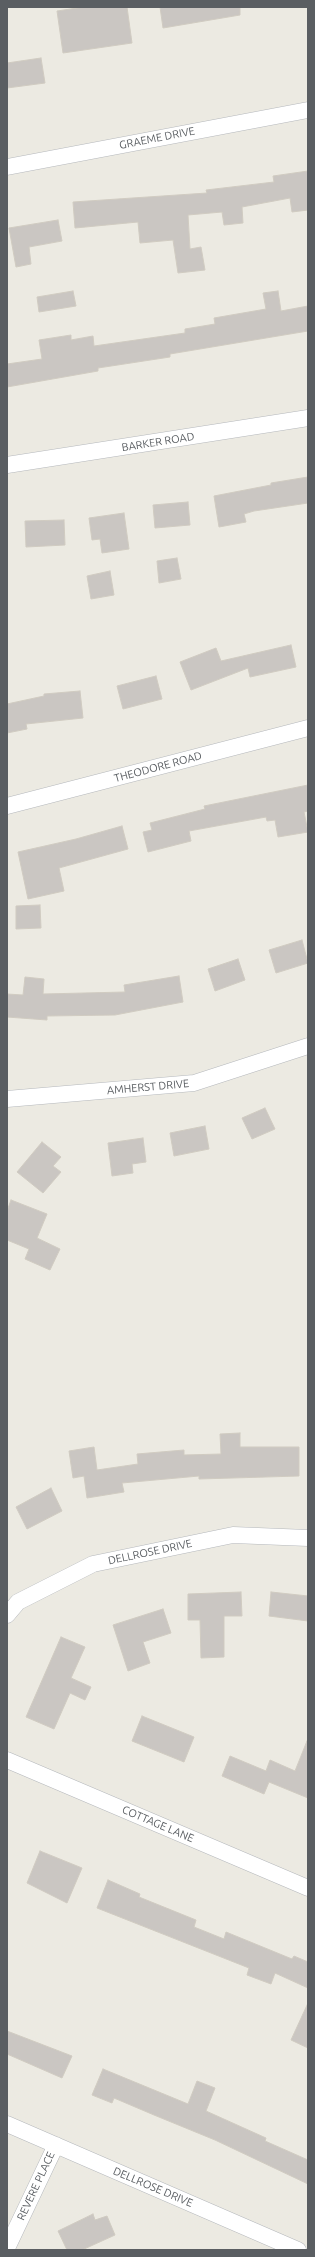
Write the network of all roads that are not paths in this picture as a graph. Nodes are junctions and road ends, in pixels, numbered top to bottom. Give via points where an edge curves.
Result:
1 (308, 110) edge
2 (7, 167) edge
3 (308, 418) edge
4 (7, 465) edge
5 (308, 728) edge
6 (7, 806) edge
7 (308, 1046) edge
8 (7, 1099) edge
9 (308, 1538) edge
10 (7, 1615) edge
11 (7, 1760) edge
12 (308, 1888) edge
13 (7, 2124) edge
14 (56, 2145) junction
15 (7, 2248) edge
16 (298, 2250) edge

1 - 2 street, GRAEME DRIVE
3 - 4 street, BARKER ROAD
5 - 6 street, THEODORE ROAD
7 - 8 street, AMHERST DRIVE via 194,1083
9 - 10 street, DELLROSE DRIVE via 232,1534 93,1564 18,1602
11 - 12 street, COTTAGE LANE
13 - 14 street, DELLROSE DRIVE
14 - 15 street, REVERE PLACE
14 - 16 street, DELLROSE DRIVE

